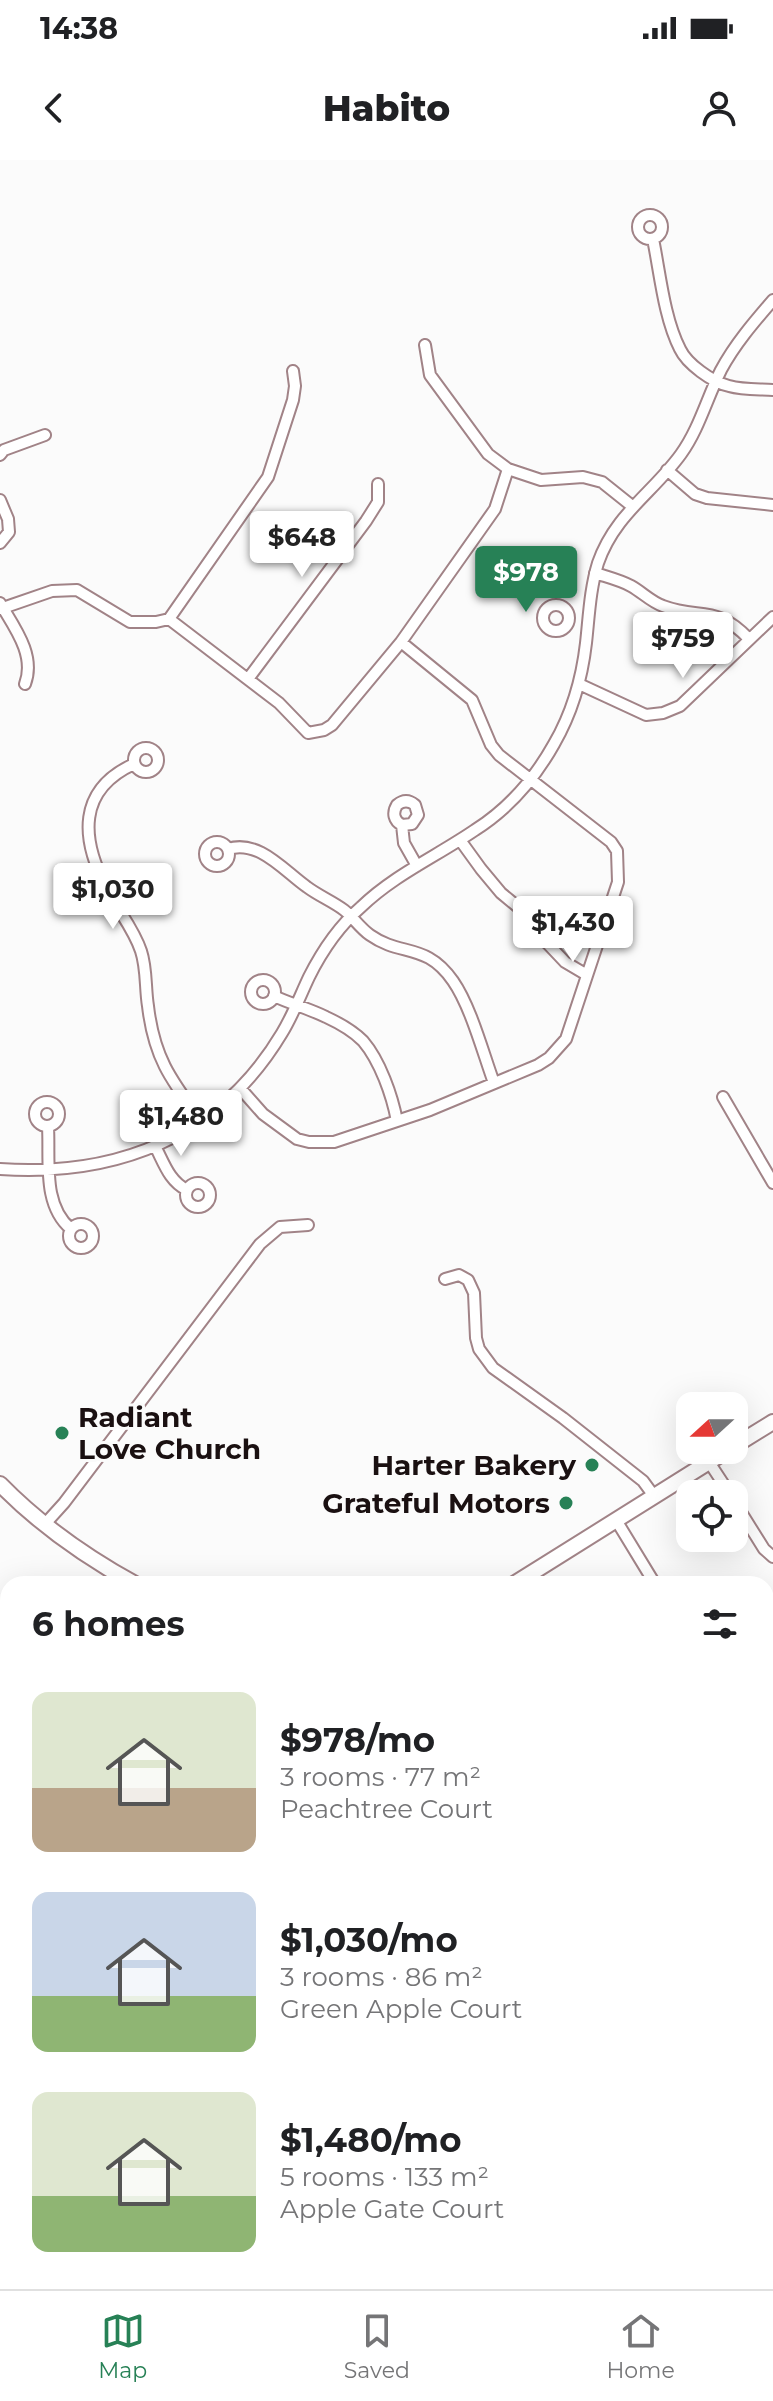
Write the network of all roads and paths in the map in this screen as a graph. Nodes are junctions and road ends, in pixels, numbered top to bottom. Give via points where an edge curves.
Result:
1 (653, 239) dead end
2 (773, 300) edge
3 (425, 345) dead end
4 (293, 371) dead end
5 (716, 381) junction
6 (773, 390) edge
7 (45, 435) dead end
8 (0, 455) edge
9 (508, 469) junction
10 (667, 470) junction
11 (378, 484) dead end
12 (0, 500) edge
13 (773, 505) edge
14 (632, 506) junction
15 (0, 543) edge
16 (595, 573) junction
17 (2, 606) edge
18 (773, 617) edge
19 (169, 619) junction
20 (569, 620) dead end
21 (588, 622) junction
22 (749, 639) junction
23 (401, 642) junction
24 (248, 679) junction
25 (25, 684) dead end
26 (579, 684) junction
27 (134, 764) dead end
28 (531, 778) junction
29 (402, 825) dead end
30 (460, 840) junction
31 (228, 849) dead end
32 (417, 866) junction
33 (351, 916) junction
34 (587, 975) junction
35 (274, 996) dead end
36 (296, 1007) junction
37 (494, 1083) junction
38 (240, 1088) junction
39 (723, 1097) dead end
40 (201, 1121) junction
41 (397, 1121) junction
42 (48, 1127) dead end
43 (155, 1146) junction
44 (0, 1169) edge
45 (50, 1171) junction
46 (773, 1183) edge
47 (187, 1190) dead end
48 (308, 1225) dead end
49 (71, 1229) dead end
50 (445, 1279) dead end
51 (773, 1422) edge
52 (748, 1437) edge
53 (706, 1464) edge
54 (0, 1484) edge
55 (654, 1496) junction
56 (616, 1520) junction
57 (748, 1523) edge
58 (45, 1524) junction
59 (773, 1557) edge
60 (122, 1576) edge
61 (527, 1576) edge
62 (650, 1576) edge

1 - 5 street via 680,349
2 - 5 street via 734,348
3 - 9 street via 430,375 488,454
4 - 19 street via 293,400 268,477
5 - 6 street
5 - 10 street via 693,435
7 - 8 street
9 - 14 street via 541,480 583,477 602,482
9 - 23 street via 495,509
10 - 13 street via 707,498
10 - 14 street
11 - 24 street via 378,502 366,521
12 - 15 street via 9,532
14 - 16 street via 611,535
16 - 21 street
16 - 22 street via 633,587 667,608 719,616
17 - 19 street via 52,591 77,590 130,622
17 - 25 street via 24,646
18 - 22 street
19 - 24 street
20 - 21 street
21 - 26 street
22 - 26 street via 680,706 663,713 646,715
23 - 24 street via 324,730 308,733
23 - 28 street via 472,700 491,745
26 - 28 street via 560,733
27 - 40 street via 97,793 89,815 91,856 135,933 162,1064
28 - 30 street
28 - 34 street via 617,851 618,882
29 - 32 street via 404,843
30 - 32 street
30 - 34 street via 548,944
31 - 33 street via 250,848 267,856
32 - 33 street
33 - 36 street via 318,961
33 - 37 street via 371,936 432,958 453,981
34 - 37 street via 566,1039 549,1058
35 - 36 street
36 - 38 street via 269,1054
36 - 41 street via 333,1021 364,1043 379,1068
37 - 41 street
38 - 40 street
38 - 41 street via 263,1114 309,1142 334,1142
39 - 46 street
40 - 43 street
42 - 45 street
43 - 45 street via 107,1163
43 - 47 street via 170,1175
44 - 45 street
45 - 49 street via 53,1205
48 - 58 street via 280,1227 260,1244
50 - 55 street via 459,1275 468,1280 479,1349 493,1368 643,1481
51 - 52 main road
53 - 55 main road
54 - 58 main road
55 - 56 main road
56 - 61 main road
56 - 62 street
57 - 59 street
58 - 60 main road

